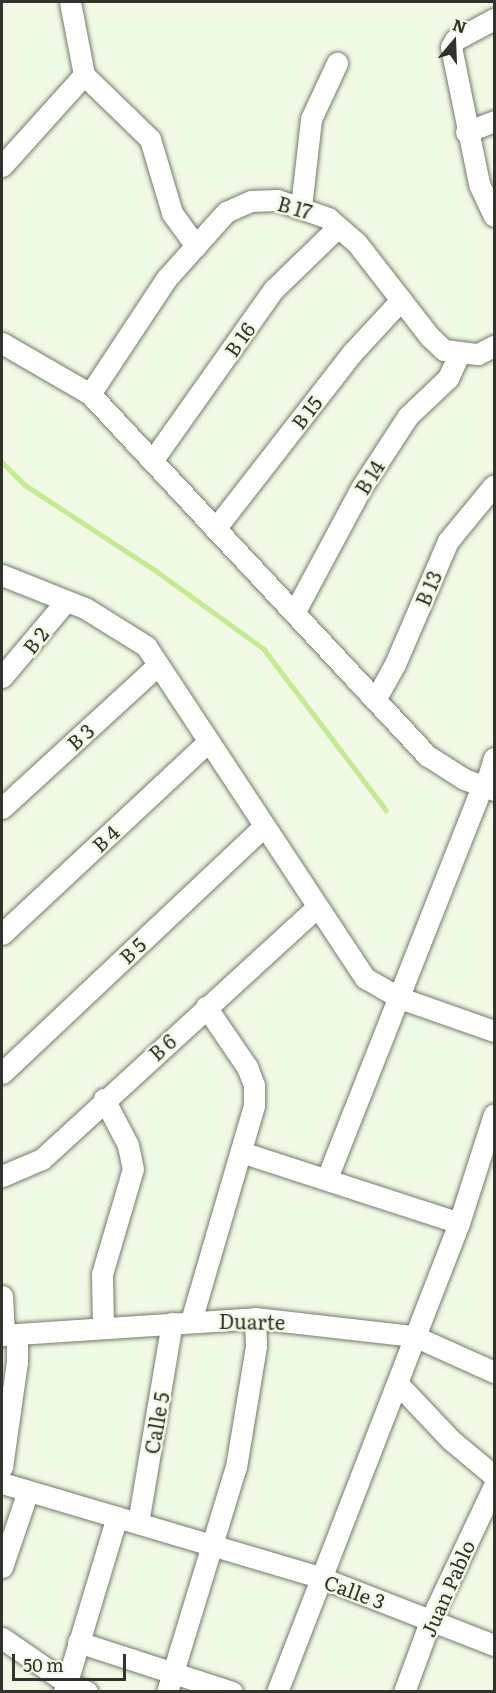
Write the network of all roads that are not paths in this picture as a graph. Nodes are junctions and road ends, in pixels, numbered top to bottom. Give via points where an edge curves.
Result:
1 (70, 2) edge
2 (495, 19) edge
3 (336, 63) dead end
4 (84, 75) junction
5 (495, 121) edge
6 (466, 132) junction
7 (5, 155) edge
8 (301, 207) junction
9 (495, 216) edge
10 (339, 227) junction
11 (196, 246) junction
12 (401, 300) junction
13 (2, 343) edge
14 (495, 346) edge
15 (459, 354) junction
16 (90, 394) junction
17 (152, 461) junction
18 (495, 485) edge
19 (215, 529) junction
20 (2, 575) edge
21 (66, 601) junction
22 (294, 613) junction
23 (158, 665) junction
24 (2, 677) edge
25 (375, 700) junction
26 (208, 742) junction
27 (495, 758) edge
28 (487, 788) edge
29 (2, 808) edge
30 (263, 827) junction
31 (317, 907) junction
32 (2, 934) edge
33 (400, 998) junction
34 (206, 1007) junction
35 (495, 1031) edge
36 (2, 1073) edge
37 (104, 1099) junction
38 (494, 1114) edge
39 (241, 1152) junction
40 (2, 1176) edge
41 (327, 1178) junction
42 (459, 1223) junction
43 (2, 1296) edge
44 (255, 1318) junction
45 (181, 1322) junction
46 (103, 1327) junction
47 (7, 1335) edge
48 (414, 1336) junction
49 (495, 1372) edge
50 (398, 1384) junction
51 (2, 1467) edge
52 (495, 1476) edge
53 (2, 1483) edge
54 (495, 1486) edge
55 (28, 1491) junction
56 (117, 1517) junction
57 (138, 1523) junction
58 (212, 1546) junction
59 (2, 1567) edge
60 (322, 1578) junction
61 (431, 1619) junction
62 (2, 1638) edge
63 (78, 1642) junction
64 (495, 1645) edge
65 (173, 1671) junction
66 (66, 1687) edge
67 (87, 1692) edge
68 (167, 1692) edge
69 (232, 1692) edge
70 (277, 1692) edge
71 (404, 1692) edge

1 - 4 street
2 - 6 street via 455,40 451,47
3 - 8 street via 311,119
4 - 7 street
4 - 11 street via 150,139 172,213
5 - 6 street
6 - 9 street via 479,184
8 - 10 street, B 17
8 - 11 street, B 17 via 277,200 251,201 226,212
10 - 12 street, B 17 via 356,242
10 - 17 street, B 16 via 274,289
11 - 16 street, B 17 via 166,279
12 - 15 street, B 17 via 430,337 444,350
12 - 19 street, B 15 via 351,354
13 - 16 street
14 - 15 street via 478,354
15 - 22 street, B 14 via 448,378 408,416 361,488
16 - 17 street
17 - 19 street
18 - 25 street, B 13 via 448,541 395,664
19 - 22 street
20 - 21 street
21 - 23 street via 146,646
21 - 24 street, B 2
22 - 25 street
23 - 26 street
23 - 29 street, B 3
25 - 28 street via 428,756
26 - 30 street
26 - 32 street, B 4
27 - 28 street
28 - 33 street
30 - 31 street
30 - 36 street, B 5
31 - 33 street via 364,978
31 - 34 street, B 6
33 - 35 street
33 - 41 street
34 - 37 street, B 6
34 - 39 street, Calle 5 via 247,1067 254,1085 254,1105
37 - 40 street, B 6 via 42,1159
37 - 46 street via 128,1145 133,1169 102,1274
38 - 42 street
39 - 41 street
39 - 45 street, Calle 5
41 - 42 street
42 - 48 street
43 - 47 street
44 - 45 street, Duarte
44 - 48 street, Duarte
44 - 58 street via 256,1346 236,1467
45 - 46 street, Duarte
45 - 57 street, Calle 5
46 - 47 street, Duarte
47 - 51 street via 17,1362
48 - 49 street, Duarte
48 - 50 street
50 - 52 street via 452,1440
50 - 60 street
53 - 55 street, Calle 3
54 - 61 street, Juan Pablo
55 - 56 street, Calle 3
55 - 59 street
56 - 57 street, Calle 3
56 - 63 street
57 - 58 street, Calle 3
58 - 60 street, Calle 3
58 - 65 street
60 - 61 street, Calle 3
60 - 70 street
61 - 64 street, Calle 3
61 - 71 street, Juan Pablo
62 - 66 street
63 - 65 street
63 - 66 street
65 - 68 street
65 - 69 street
66 - 67 street

